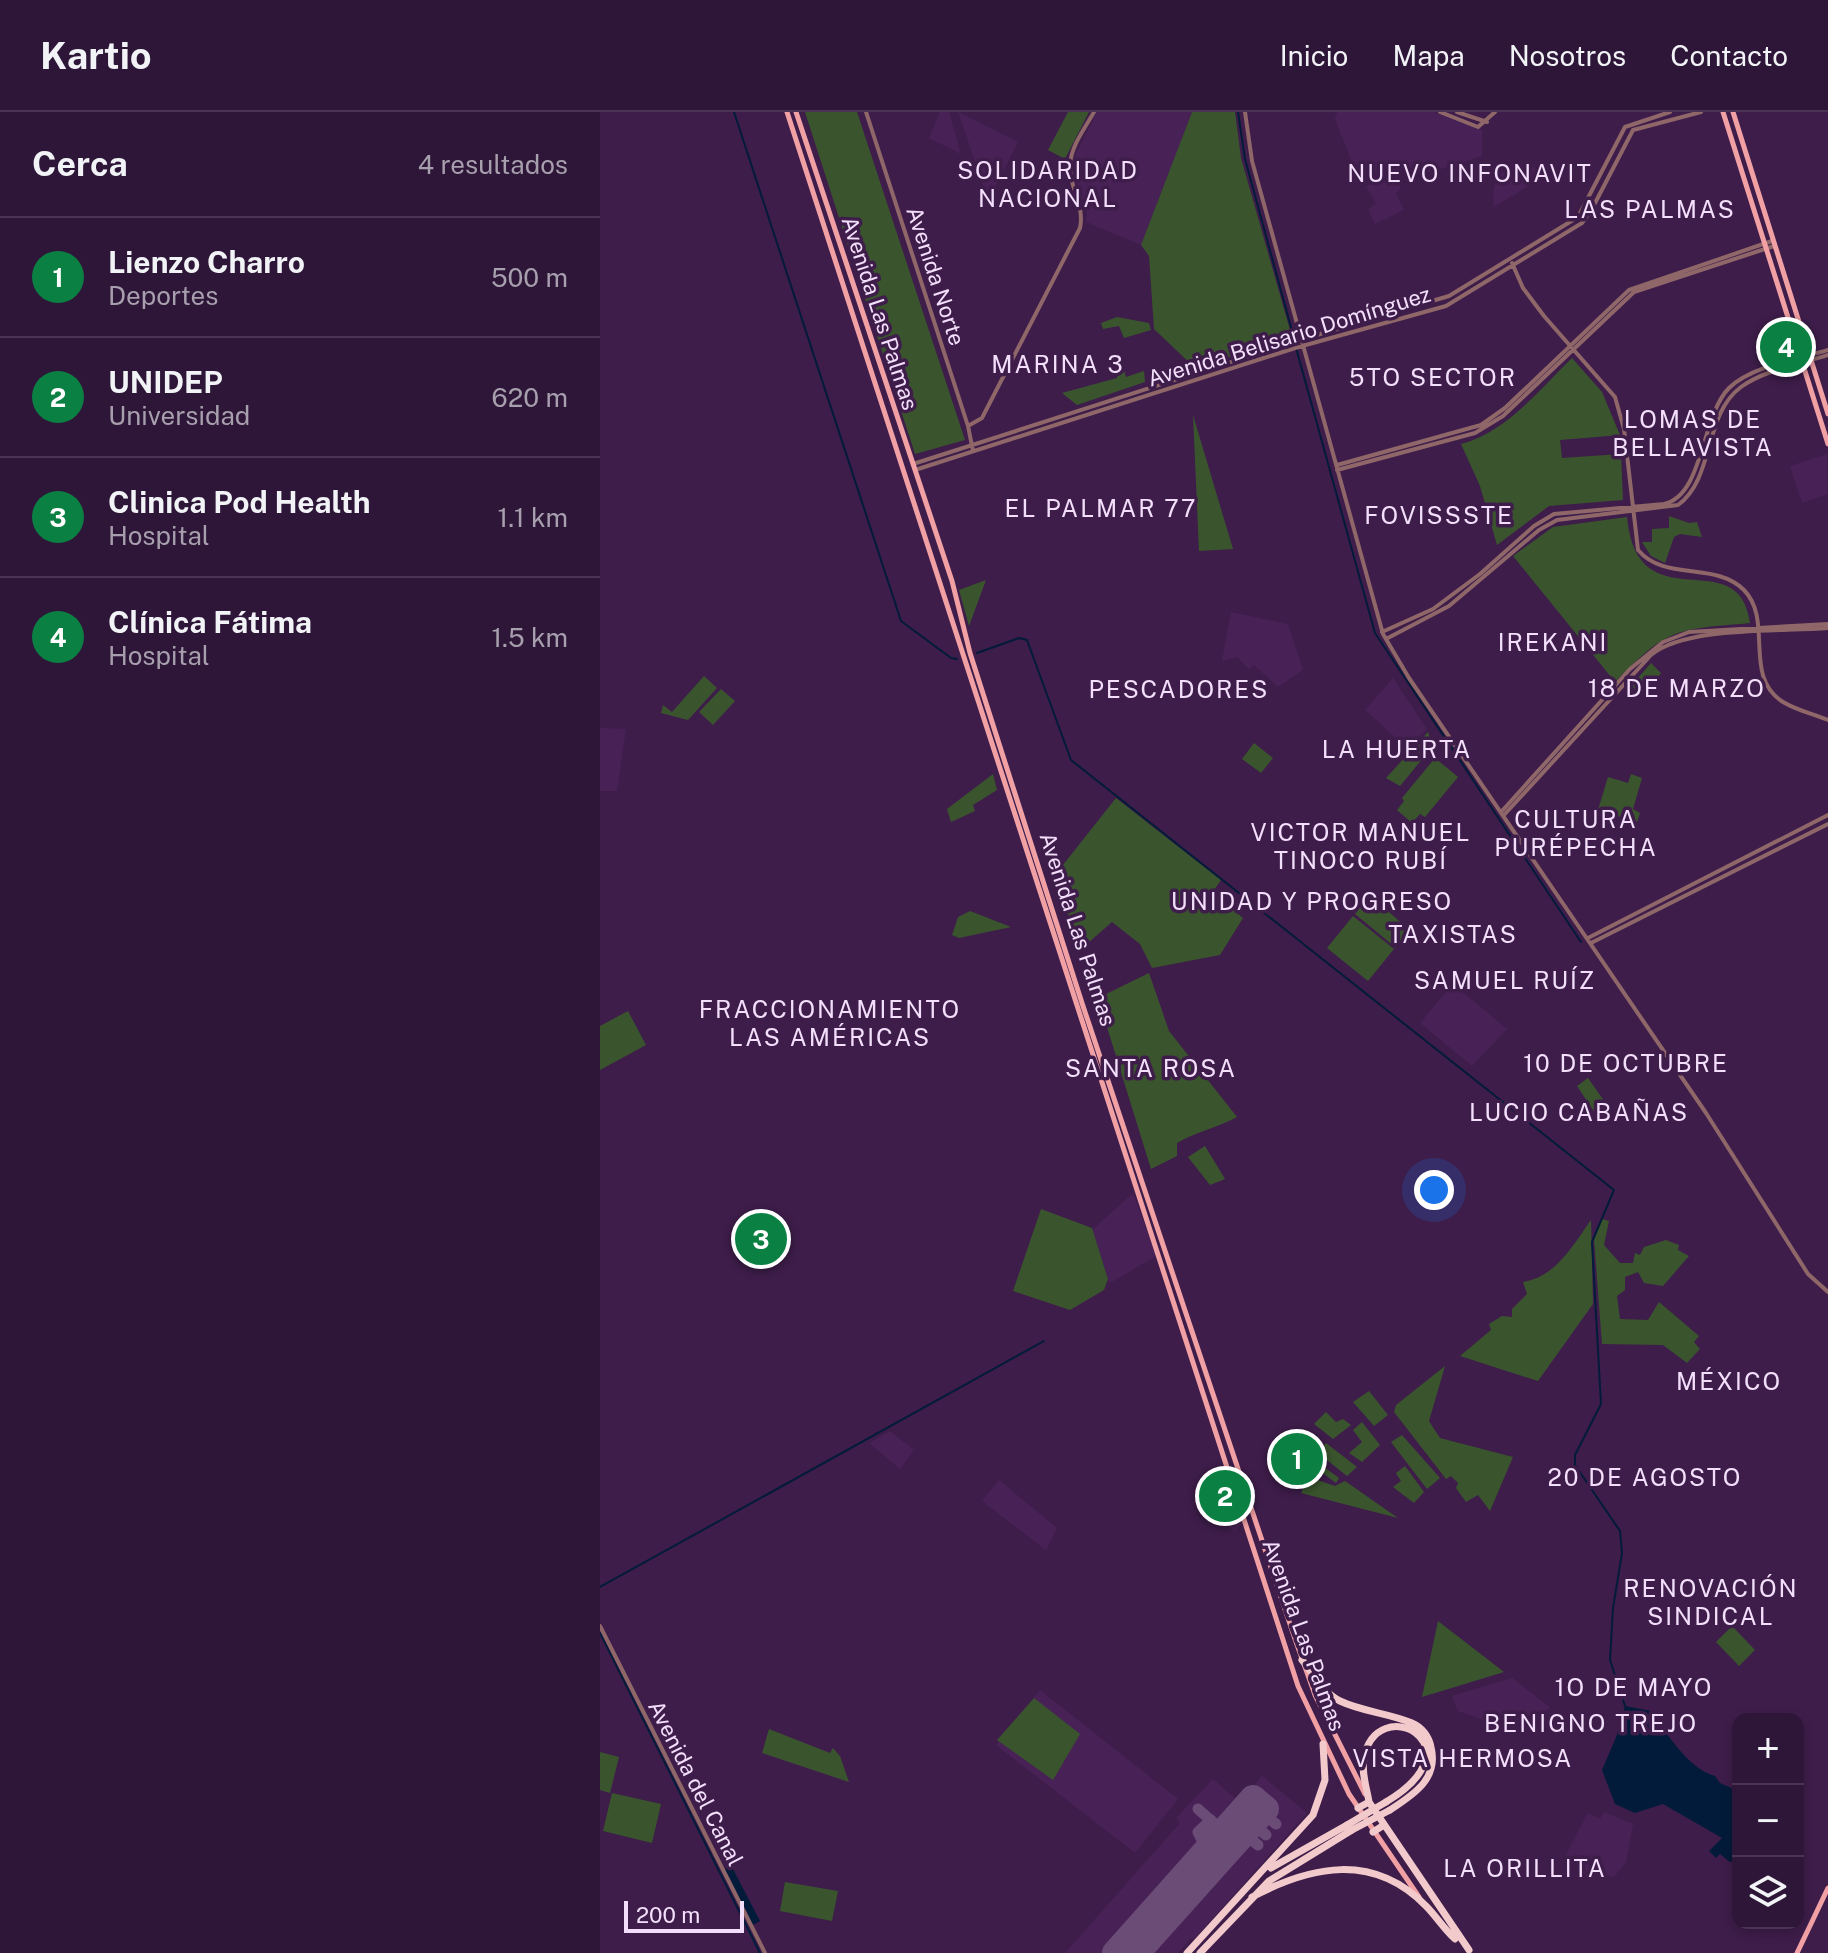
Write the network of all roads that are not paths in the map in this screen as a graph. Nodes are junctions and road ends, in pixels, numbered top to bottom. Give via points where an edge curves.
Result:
1 (787, 112) edge
2 (796, 112) edge
3 (866, 112) edge
4 (1094, 112) edge
5 (1245, 112) edge
6 (1440, 112) edge
7 (1457, 112) edge
8 (1495, 112) edge
9 (1670, 112) edge
10 (1701, 112) edge
11 (1723, 112) edge
12 (1733, 112) edge
13 (1684, 114) edge
14 (1487, 122) junction
15 (1770, 244) junction
16 (1506, 260) junction
17 (1513, 265) junction
18 (1507, 269) junction
19 (1515, 272) junction
20 (1298, 340) junction
21 (1286, 344) junction
22 (1570, 346) junction
23 (1300, 347) junction
24 (1287, 351) junction
25 (1828, 352) edge
26 (1806, 359) junction
27 (1828, 414) edge
28 (968, 426) junction
29 (974, 444) junction
30 (1828, 444) edge
31 (973, 451) junction
32 (932, 461) junction
33 (912, 468) junction
34 (1337, 468) junction
35 (1632, 509) junction
36 (1433, 609) junction
37 (1437, 614) junction
38 (1828, 626) edge
39 (1757, 631) junction
40 (1382, 632) junction
41 (1386, 639) junction
42 (1828, 720) edge
43 (1503, 814) junction
44 (1828, 815) edge
45 (1828, 824) edge
46 (1588, 938) junction
47 (1591, 943) junction
48 (1828, 1292) edge
49 (600, 1626) edge
50 (1295, 1639) junction
51 (1284, 1643) junction
52 (1304, 1662) junction
53 (1313, 1692) junction
54 (1302, 1696) junction
55 (1323, 1744) junction
56 (1369, 1802) junction
57 (1358, 1808) junction
58 (1384, 1825) junction
59 (1350, 1827) junction
60 (1373, 1832) junction
61 (1262, 1873) junction
62 (1828, 1888) edge
63 (1252, 1897) junction
64 (1424, 1904) junction
65 (1470, 1952) edge
66 (765, 1953) edge
67 (1187, 1953) edge
68 (1200, 1953) edge
69 (1797, 1953) edge

1 - 51 main road, Avenida Las Palmas
2 - 33 main road, Avenida Las Palmas
3 - 28 street, Avenida Norte
4 - 28 street via 1071,160 1080,228 982,418
5 - 20 street via 1252,161
6 - 14 street via 1478,127
7 - 14 street
8 - 14 street
9 - 16 street, Avenida Belisario Domínguez via 1625,127 1578,217
10 - 13 street, Avenida Belisario Domínguez
11 - 15 main road
12 - 15 main road
13 - 17 street, Avenida Belisario Domínguez via 1633,130 1590,214
15 - 22 street via 1639,289
15 - 26 main road
16 - 17 street
16 - 18 street
16 - 20 street, Avenida Belisario Domínguez via 1435,302
17 - 18 street, Avenida Belisario Domínguez
17 - 19 street
18 - 19 street
18 - 23 street, Avenida Belisario Domínguez via 1446,306
19 - 22 street
20 - 21 street, Avenida Belisario Domínguez
20 - 23 street
21 - 24 street
21 - 29 street, Avenida Belisario Domínguez
22 - 34 street via 1495,422 1475,433
22 - 35 street via 1615,397 1624,429
23 - 24 street, Avenida Belisario Domínguez
23 - 34 street
24 - 31 street, Avenida Belisario Domínguez
25 - 26 street
26 - 27 main road
26 - 30 main road
26 - 35 street via 1745,377 1729,388 1685,492 1671,502
28 - 29 street, Avenida Norte
29 - 31 street, Avenida Norte
29 - 32 street, Avenida Belisario Domínguez
31 - 32 street, Avenida Belisario Domínguez
32 - 33 street, Avenida Belisario Domínguez
33 - 50 main road, Avenida Las Palmas via 1082,1003
34 - 40 street
35 - 36 street via 1569,511 1541,520
35 - 37 street via 1557,520
35 - 39 street via 1643,556 1666,568 1733,582 1747,594
36 - 37 street
36 - 40 street
37 - 41 street
38 - 39 street
39 - 42 street via 1761,676 1776,697
39 - 43 street via 1679,635 1654,648
40 - 41 street
41 - 43 street
43 - 46 street
44 - 46 street
45 - 47 street
46 - 47 street
47 - 48 street via 1808,1274
49 - 66 street, Avenida del Canal
50 - 51 main road
50 - 52 main road, Avenida Las Palmas
51 - 54 main road, Avenida Las Palmas
52 - 53 main road, Avenida Las Palmas
52 - 59 highway, bridge via 1325,1691 1339,1700 1415,1724 1427,1737 1432,1754 1428,1778 1413,1795
53 - 54 main road
53 - 56 main road, Avenida Las Palmas
54 - 55 main road, Avenida Las Palmas
55 - 57 main road, Avenida Las Palmas
55 - 61 highway via 1325,1780 1318,1805 1306,1826
56 - 57 highway
56 - 58 highway, Avenida Las Palmas
56 - 59 highway, bridge via 1363,1773 1366,1749 1375,1734 1402,1726 1420,1738 1425,1766 1408,1788
57 - 60 main road, Avenida Las Palmas
58 - 60 highway
58 - 65 highway, Avenida Las Palmas
59 - 61 highway
59 - 63 highway
60 - 64 main road, Avenida Las Palmas
61 - 67 highway
62 - 69 main road
63 - 64 highway via 1291,1877 1334,1868 1389,1881
63 - 68 highway
64 - 65 highway, Avenida Las Palmas

